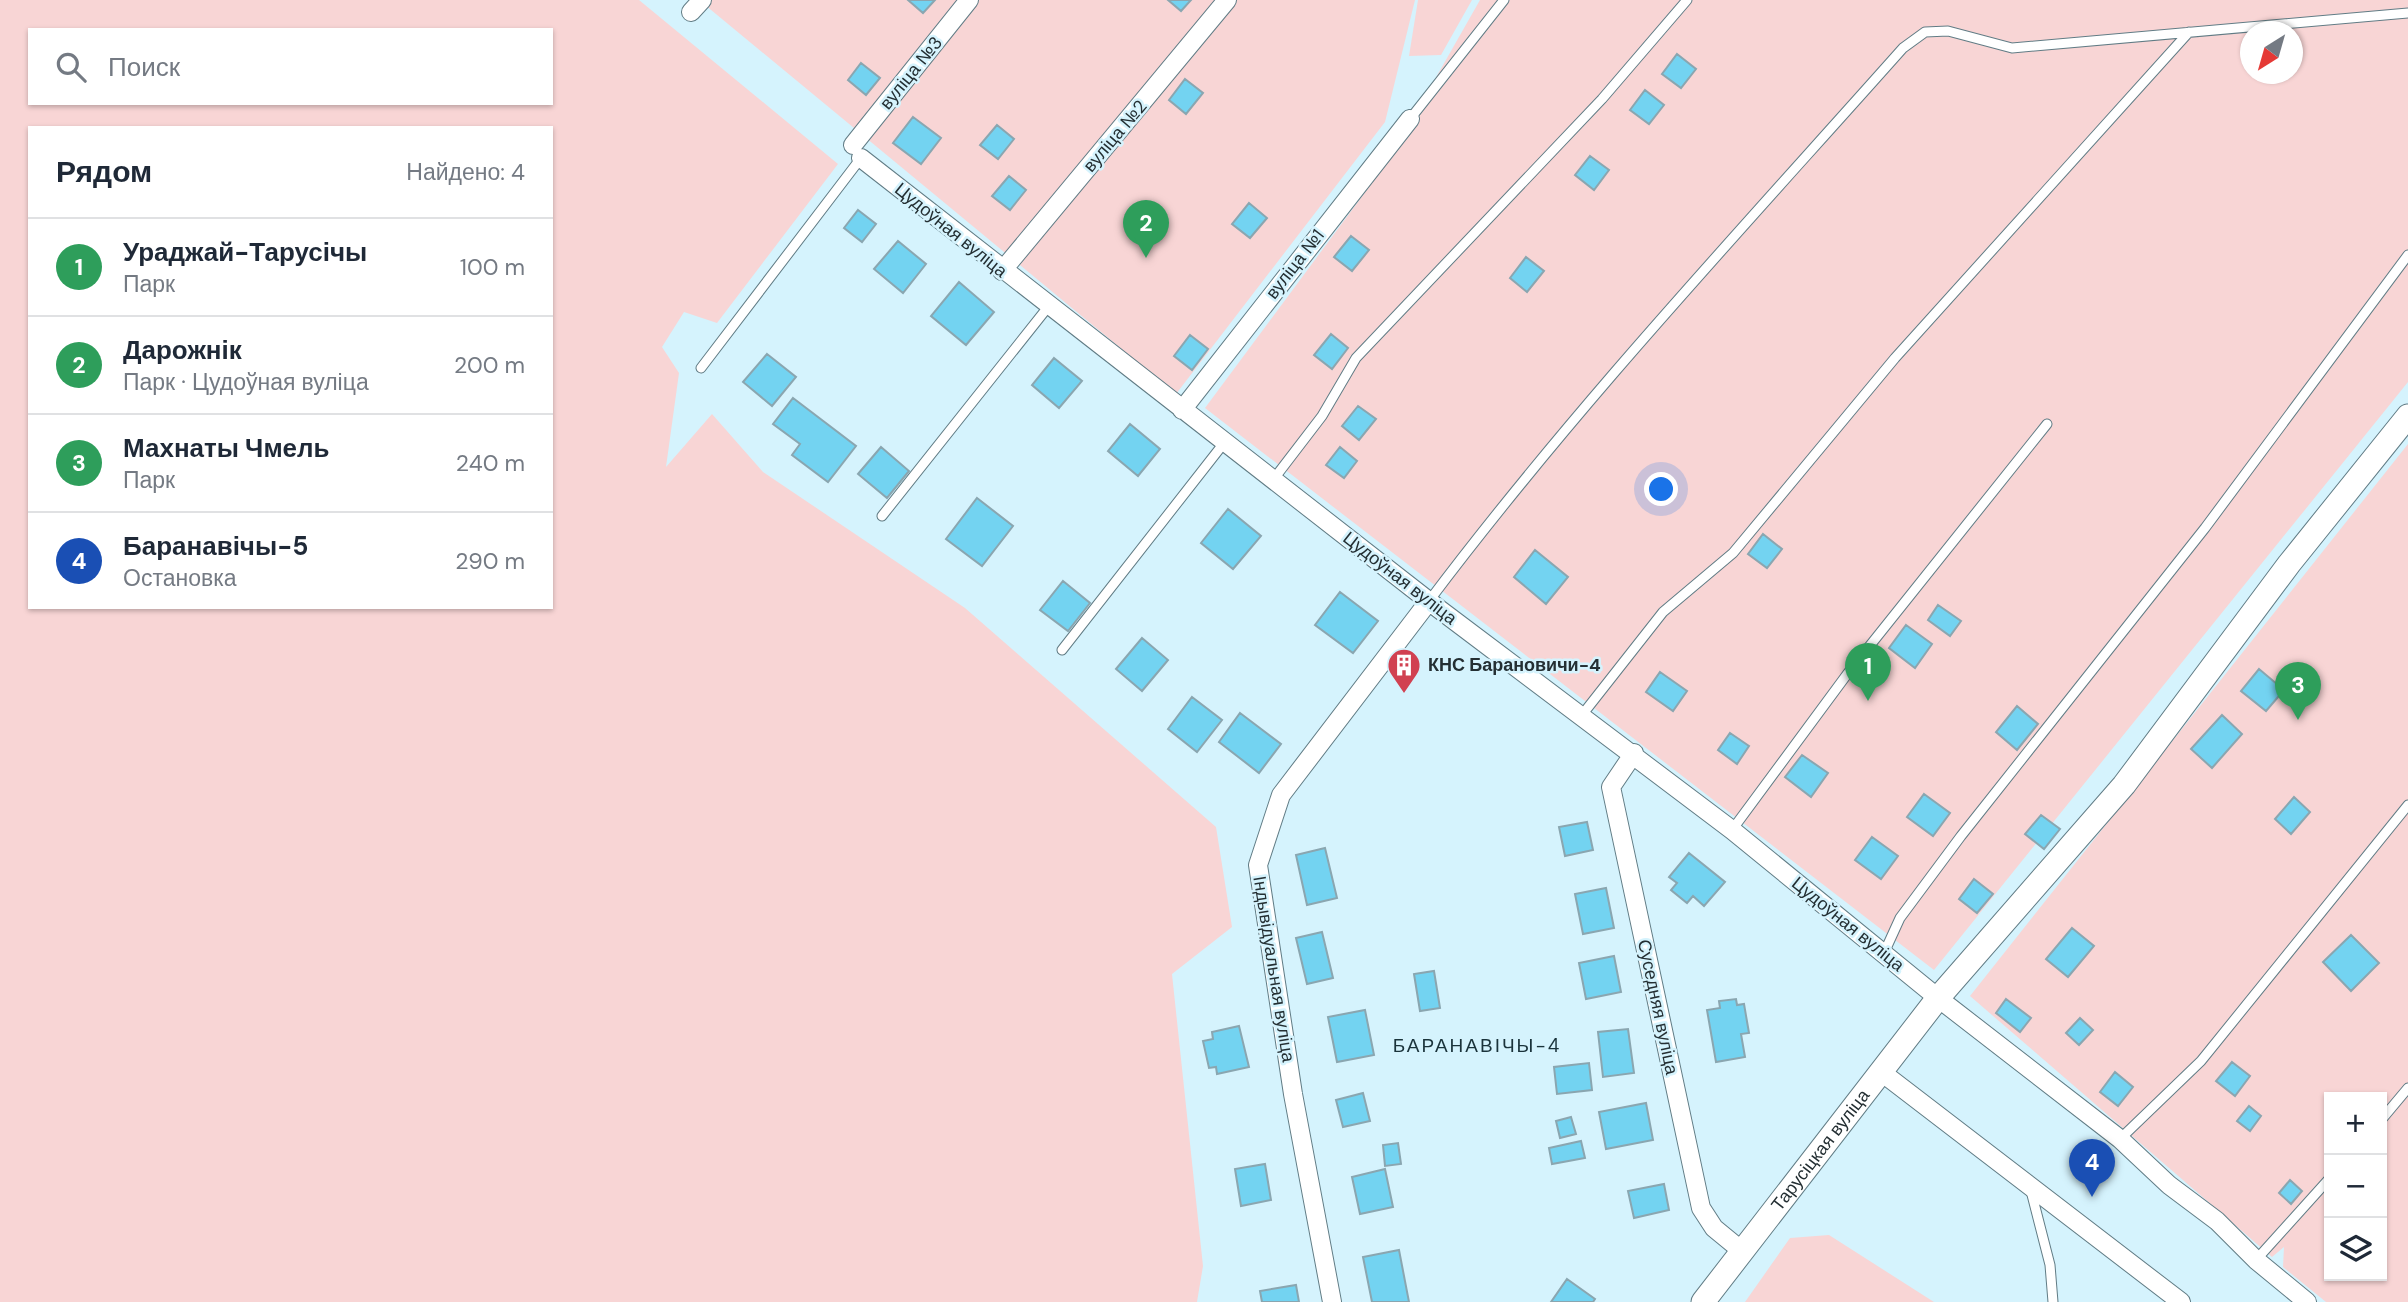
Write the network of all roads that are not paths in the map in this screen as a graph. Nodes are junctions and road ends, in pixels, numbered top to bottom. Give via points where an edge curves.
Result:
1 (969, 0) edge
2 (1227, 0) edge
3 (1504, 0) edge
4 (1686, 0) edge
5 (2408, 13) edge
6 (2189, 32) junction
7 (1410, 119) joint
8 (857, 152) junction
9 (2408, 255) edge
10 (1002, 271) junction
11 (1048, 307) junction
12 (701, 368) dead end
13 (1182, 410) junction
14 (2408, 416) edge
15 (2047, 424) dead end
16 (1224, 443) junction
17 (1273, 480) junction
18 (882, 516) dead end
19 (1429, 601) junction
20 (1062, 650) dead end
21 (1582, 715) junction
22 (1634, 753) junction
23 (2408, 805) edge
24 (1732, 830) junction
25 (1885, 953) junction
26 (1938, 998) junction
27 (1880, 1071) junction
28 (2408, 1088) edge
29 (2387, 1112) edge
30 (2120, 1139) junction
31 (2324, 1185) edge
32 (2031, 1189) junction
33 (1742, 1251) junction
34 (2256, 1261) junction
35 (1332, 1302) edge
36 (1703, 1302) edge
37 (2053, 1302) edge
38 (2181, 1302) edge
39 (2307, 1302) edge

1 - 8 street, вуліца №3
2 - 10 street, вуліца №2
3 - 7 lane
4 - 17 lane via 1602,99 1356,358 1322,416
5 - 6 lane
6 - 19 lane via 2012,48 1948,31 1925,32 1903,48 1491,519
6 - 21 lane via 1895,358 1733,553 1663,612
7 - 13 street, вуліца №1
8 - 10 street, Цудоўная вуліца
8 - 12 lane
9 - 25 lane via 2205,528 1961,836 1900,918
10 - 11 street, Цудоўная вуліца
11 - 13 street, Цудоўная вуліца
11 - 18 lane
13 - 16 street, Цудоўная вуліца
14 - 26 street, Тарусіцкая вуліца via 2289,564 2124,785
15 - 24 lane via 1848,673
16 - 17 street, Цудоўная вуліца
16 - 20 lane
17 - 19 street, Цудоўная вуліца
19 - 21 street, Цудоўная вуліца
19 - 35 street, Індывідуальная вуліца via 1281,795 1258,865 1293,1094
21 - 22 street, Цудоўная вуліца
22 - 24 street, Цудоўная вуліца
22 - 33 street, Суседняя вуліца via 1611,787 1701,1208 1714,1228
23 - 30 lane via 2201,1061
24 - 25 street, Цудоўная вуліца
25 - 26 street, Цудоўная вуліца
26 - 27 street, Тарусіцкая вуліца
26 - 30 street, Цудоўная вуліца
27 - 32 street
27 - 33 street, Тарусіцкая вуліца
28 - 29 lane
30 - 34 street, Цудоўная вуліца via 2217,1221
31 - 34 lane
32 - 37 lane via 2050,1265
32 - 38 street
33 - 36 street, Тарусіцкая вуліца
34 - 39 street, Цудоўная вуліца

